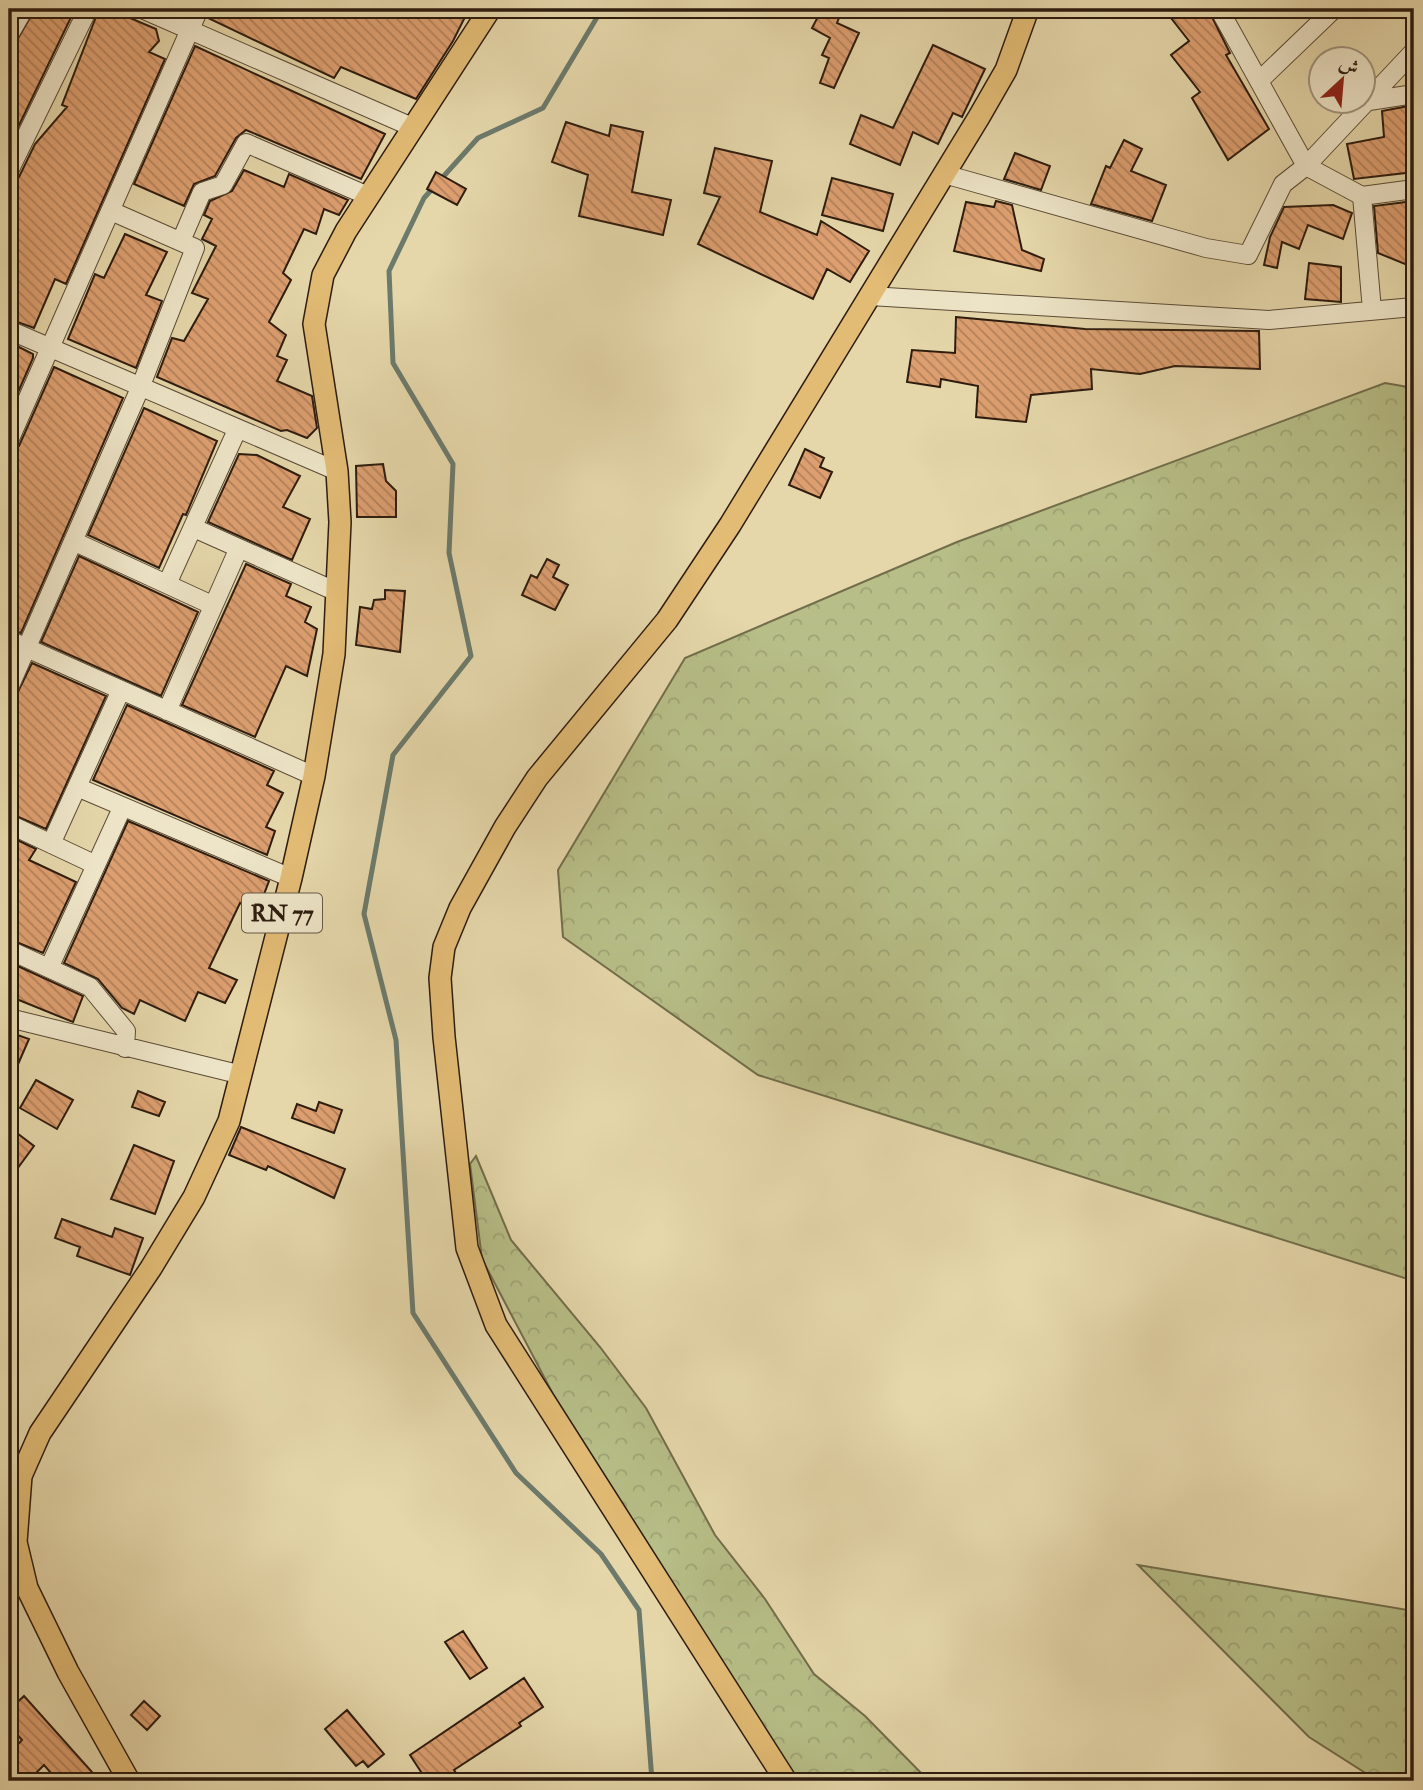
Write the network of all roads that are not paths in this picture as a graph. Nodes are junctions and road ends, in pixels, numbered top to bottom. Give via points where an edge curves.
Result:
1 (24, 9) edge
2 (88, 9) edge
3 (142, 9) edge
4 (199, 9) edge
5 (490, 9) edge
6 (1028, 9) edge
7 (1219, 9) edge
8 (1334, 9) edge
9 (188, 32) junction
10 (9, 35) edge
11 (1414, 51) edge
12 (1259, 81) junction
13 (1378, 91) edge
14 (1414, 94) edge
15 (1378, 100) edge
16 (1354, 116) edge
17 (412, 127) junction
18 (1306, 166) junction
19 (9, 171) edge
20 (944, 174) junction
21 (1414, 189) edge
22 (368, 196) junction
23 (1362, 196) junction
24 (111, 211) junction
25 (181, 241) junction
26 (870, 296) junction
27 (1414, 307) edge
28 (1372, 310) junction
29 (9, 330) edge
30 (51, 349) junction
31 (140, 388) junction
32 (237, 429) junction
33 (9, 441) edge
34 (337, 471) junction
35 (194, 528) junction
36 (73, 541) junction
37 (238, 550) junction
38 (167, 584) junction
39 (337, 592) junction
40 (212, 605) junction
41 (9, 640) edge
42 (26, 648) junction
43 (9, 688) edge
44 (121, 691) junction
45 (167, 711) junction
46 (314, 776) junction
47 (77, 787) junction
48 (122, 808) junction
49 (9, 824) edge
50 (51, 844) junction
51 (96, 865) junction
52 (291, 878) junction
53 (9, 950) edge
54 (49, 968) junction
55 (9, 1018) edge
56 (125, 1048) junction
57 (242, 1075) junction
58 (129, 1781) edge
59 (786, 1781) edge

1 - 10 street
2 - 19 street
3 - 9 street
4 - 9 street
5 - 17 main road, RN 77
6 - 20 main road via 1006,70
7 - 12 street
8 - 12 street
9 - 17 street
9 - 24 street
11 - 13 street
12 - 18 street
14 - 15 street
16 - 18 street
17 - 22 main road, RN 77
18 - 20 street via 1283,184 1258,239 1248,255 1242,256
18 - 23 street
20 - 26 main road
21 - 23 street
22 - 25 street via 246,143 223,186 202,192
22 - 34 main road, RN 77 via 323,275 314,324
23 - 28 street
24 - 25 street
24 - 30 street
25 - 31 street via 195,248
26 - 28 street via 1269,320
26 - 59 main road via 667,620 537,778 505,827 460,908 444,947 440,978 467,1248 496,1325
27 - 28 street
29 - 30 street
30 - 31 street
30 - 33 street
31 - 32 street
31 - 36 street
32 - 34 street
32 - 35 street
34 - 39 main road, RN 77
35 - 37 street
35 - 38 street
36 - 38 street
36 - 42 street
37 - 39 street
37 - 40 street
38 - 40 street
39 - 46 main road, RN 77 via 334,654
40 - 45 street
41 - 42 street
42 - 43 street
42 - 44 street
44 - 45 street
44 - 47 street
45 - 46 street
46 - 52 main road, RN 77
47 - 48 street
47 - 50 street
48 - 51 street
48 - 52 street
49 - 50 street
50 - 51 street
51 - 54 street
52 - 57 main road, RN 77
53 - 54 street
54 - 56 street via 90,987 126,1031
55 - 56 street
56 - 57 street
57 - 58 main road, RN 77 via 229,1121 194,1197 152,1268 40,1433 21,1476 16,1542 27,1588

